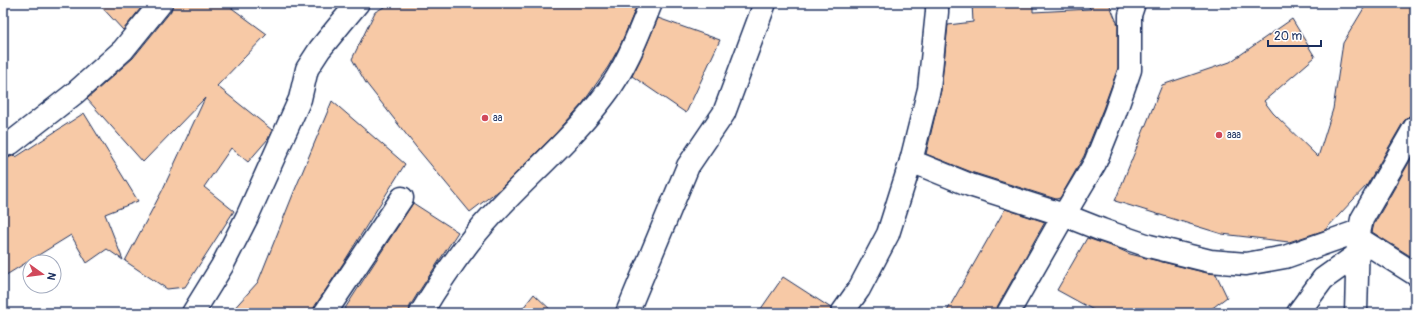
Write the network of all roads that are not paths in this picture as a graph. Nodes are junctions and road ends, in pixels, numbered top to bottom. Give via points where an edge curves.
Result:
1 (161, 3) edge
2 (358, 3) edge
3 (652, 3) edge
4 (765, 3) edge
5 (937, 3) edge
6 (1134, 3) edge
7 (1415, 127) edge
8 (3, 146) edge
9 (911, 161) junction
10 (402, 198) dead end
11 (1064, 215) junction
12 (1358, 241) junction
13 (1415, 274) edge
14 (193, 313) edge
15 (325, 313) edge
16 (421, 313) edge
17 (627, 313) edge
18 (842, 313) edge
19 (1008, 313) edge
20 (1298, 313) edge
21 (1356, 313) edge

1 - 8 street via 122,50 75,93 11,143
2 - 14 street via 320,49 308,69 300,99 247,217 222,266
3 - 16 street via 627,61 606,95 574,132 495,212 440,281
4 - 17 street via 724,113 688,166
5 - 9 street via 929,89
6 - 11 street via 1130,15 1130,70 1095,163
7 - 12 street via 1362,219
9 - 11 street via 970,185
9 - 18 street via 888,234 859,289
10 - 15 street
11 - 12 street via 1149,246 1210,261 1246,264
11 - 19 street
12 - 13 street
12 - 20 street via 1323,279
12 - 21 street

